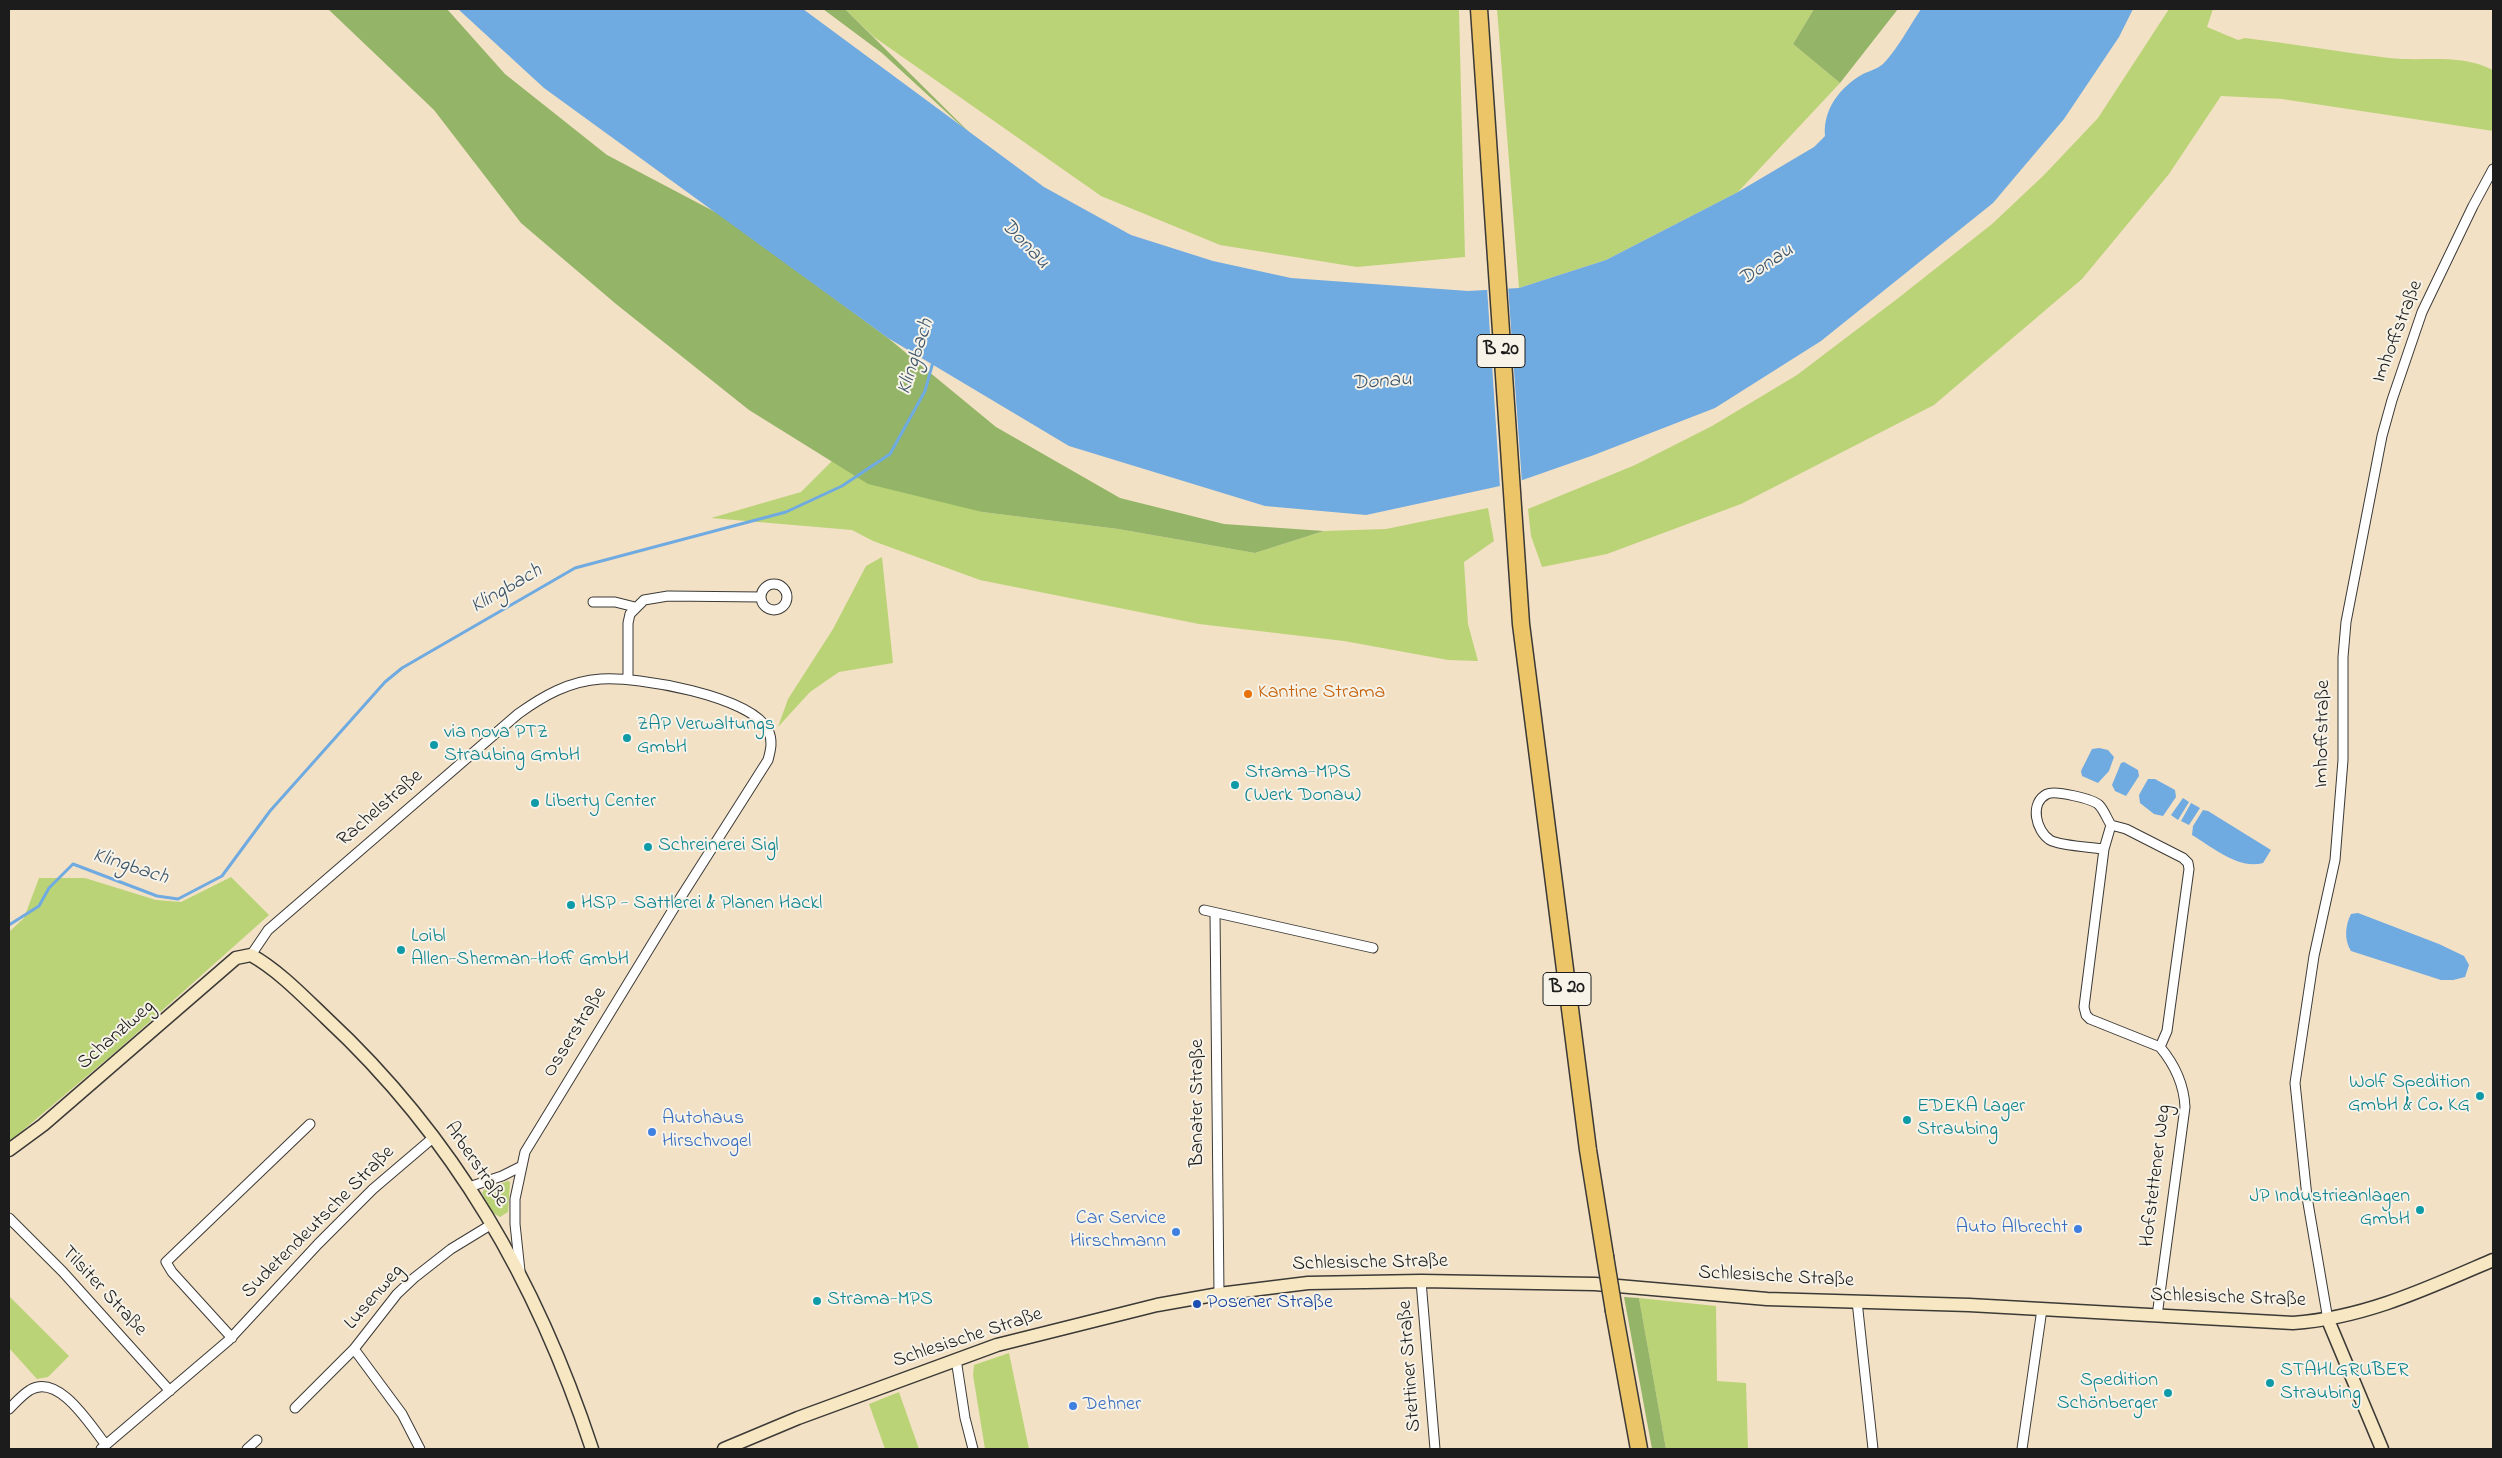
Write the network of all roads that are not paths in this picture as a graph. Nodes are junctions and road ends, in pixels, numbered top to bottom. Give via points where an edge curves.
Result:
1 (1479, 9) edge
2 (2493, 169) edge
3 (761, 597) dead end
4 (593, 602) dead end
5 (635, 607) junction
6 (628, 678) junction
7 (754, 716) joint
8 (2111, 825) junction
9 (2104, 849) junction
10 (1204, 910) dead end
11 (1215, 913) junction
12 (1373, 948) dead end
13 (251, 955) junction
14 (2160, 1047) junction
15 (310, 1124) dead end
16 (434, 1137) junction
17 (9, 1150) edge
18 (520, 1167) junction
19 (469, 1187) junction
20 (9, 1218) edge
21 (492, 1224) junction
22 (2493, 1260) edge
23 (520, 1273) junction
24 (1421, 1281) junction
25 (1219, 1294) junction
26 (1857, 1301) junction
27 (2042, 1309) junction
28 (2157, 1316) junction
29 (2328, 1320) junction
30 (232, 1338) junction
31 (354, 1349) junction
32 (956, 1359) junction
33 (170, 1391) junction
34 (295, 1408) dead end
35 (9, 1409) edge
36 (257, 1440) dead end
37 (103, 1447) edge
38 (247, 1449) edge
39 (420, 1449) edge
40 (592, 1449) edge
41 (724, 1449) edge
42 (973, 1449) edge
43 (1435, 1449) edge
44 (1638, 1449) edge
45 (1873, 1449) edge
46 (2022, 1449) edge
47 (2382, 1449) edge

1 - 44 highway, B 20, bridge via 1516,575 1532,720 1584,1121
2 - 29 street, Imhoffstraße via 2422,312 2392,400 2346,622 2343,760 2335,860 2314,956 2295,1083 2307,1197
3 - 5 street via 662,597 644,600
4 - 5 street via 615,602
5 - 6 street via 630,614 626,636
6 - 7 street, Rachelstraße via 687,690 738,707
6 - 13 street, Rachelstraße via 577,683 556,690 524,710 268,930
7 - 18 street, Osserstraße via 768,728 771,736 768,760 543,1121
8 - 9 street
8 - 9 street via 2092,800 2056,792 2040,801 2036,814 2039,828 2052,841
8 - 14 street via 2126,829 2188,863 2167,1031
9 - 14 street via 2084,1007 2086,1015
10 - 11 street
11 - 12 street
11 - 25 street, Banater Straße
13 - 16 street, Arberstraße via 281,978 358,1049
13 - 17 street, Schanzlweg via 236,958 43,1125
14 - 28 street, Hofstettener Weg via 2182,1081 2185,1107
15 - 30 street via 166,1262
16 - 19 street, Arberstraße
16 - 30 street, Sudetendeutsche Straße via 373,1189
18 - 19 street
18 - 23 street, Osserstraße via 515,1199
19 - 21 street, Arberstraße
20 - 33 street, Tilsiter Straße via 63,1272
21 - 23 street, Arberstraße
21 - 31 street, Lusenweg via 451,1248 414,1278 397,1294
22 - 29 street, Schlesische Straße via 2389,1304
23 - 40 street, Arberstraße via 561,1360
24 - 25 street, Schlesische Straße via 1308,1283
24 - 26 street, Schlesische Straße via 1595,1284 1767,1299
24 - 43 street, Stettiner Straße
25 - 32 street, Schlesische Straße via 1096,1319
26 - 27 street, Schlesische Straße
26 - 45 street
27 - 28 street, Schlesische Straße
27 - 46 street
28 - 29 street, Schlesische Straße via 2293,1323
29 - 47 street
30 - 33 street, Sudetendeutsche Straße
31 - 34 street, Lusenweg
31 - 39 street via 402,1414
32 - 41 street, Schlesische Straße
32 - 42 street
33 - 37 street, Sudetendeutsche Straße
35 - 37 street via 29,1391 44,1386 54,1388 64,1394
36 - 38 street

